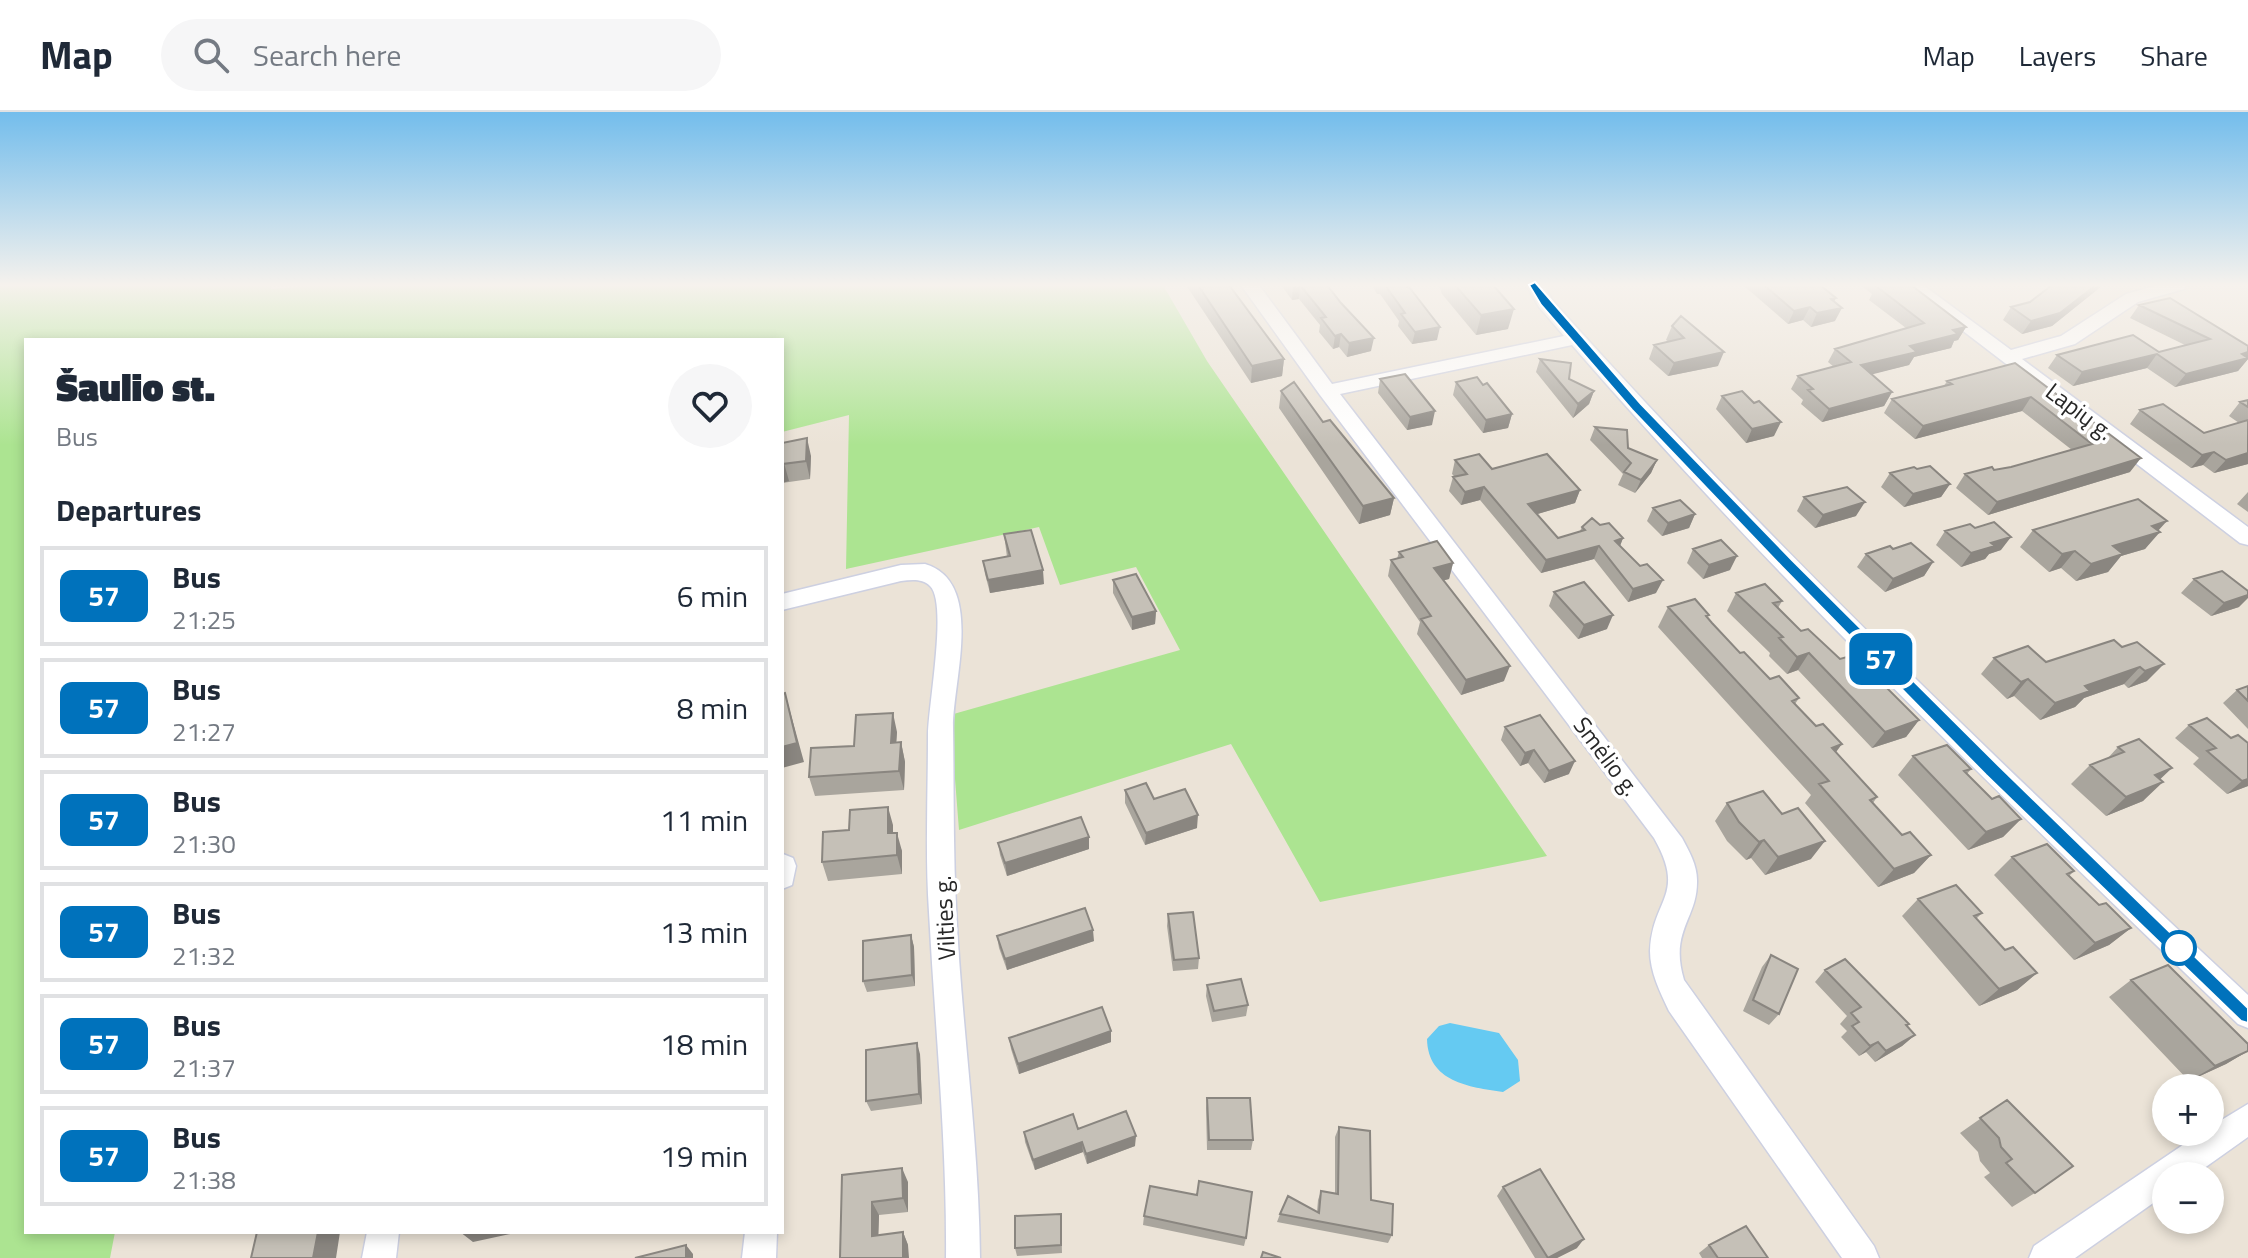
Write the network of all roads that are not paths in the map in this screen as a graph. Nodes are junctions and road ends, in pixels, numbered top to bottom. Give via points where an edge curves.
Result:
1 (1289, 338) edge
2 (1983, 338) edge
3 (2070, 338) edge
4 (1576, 339) joint
5 (2008, 357) junction
6 (1327, 391) junction
7 (2248, 538) edge
8 (784, 602) edge
9 (2248, 1014) edge
10 (2248, 1119) edge
11 (383, 1234) edge
12 (761, 1234) edge
13 (379, 1258) edge
14 (759, 1258) edge
15 (963, 1258) edge
16 (1862, 1258) edge
17 (2046, 1258) edge

1 - 6 street, Smėlio g.
2 - 5 street, Lapių g.
3 - 5 street
4 - 6 street
4 - 9 street via 1970,749
5 - 7 street, Lapių g.
6 - 16 street, Smėlio g. via 1663,830 1683,877 1682,895 1666,931 1663,956 1668,978 1679,1001
8 - 15 street, Vilties g. via 925,572 947,595 950,630 940,711 942,907
10 - 17 street
11 - 13 street
12 - 14 street

